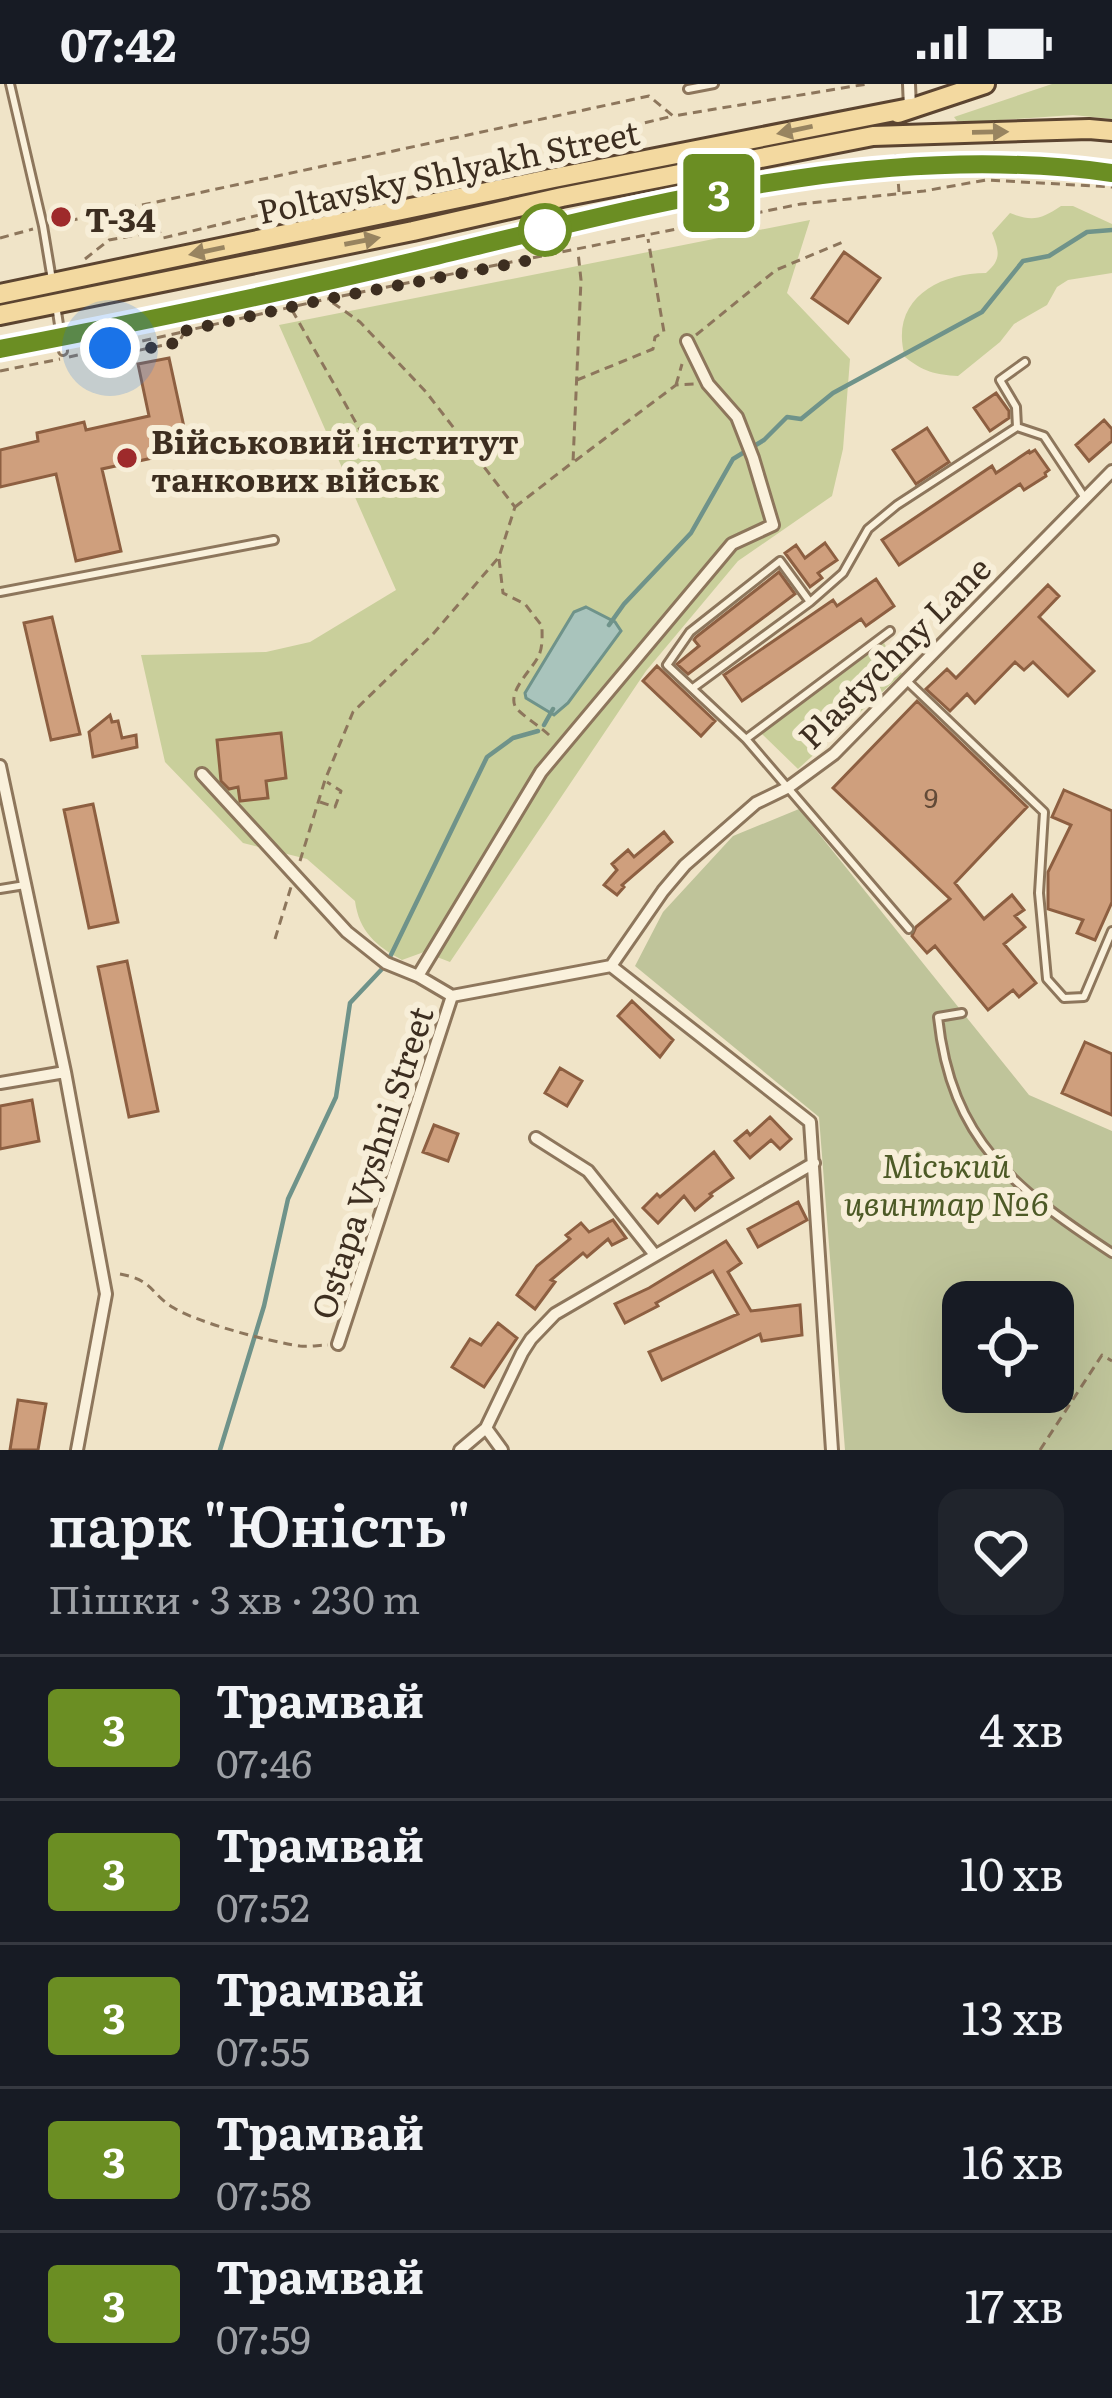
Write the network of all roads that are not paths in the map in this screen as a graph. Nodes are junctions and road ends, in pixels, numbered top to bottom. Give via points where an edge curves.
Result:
1 (10, 84) edge
2 (714, 84) edge
3 (909, 84) edge
4 (985, 84) edge
5 (688, 89) dead end
6 (910, 108) junction
7 (1112, 131) edge
8 (812, 148) junction
9 (52, 283) junction
10 (0, 294) edge
11 (56, 304) junction
12 (0, 315) edge
13 (687, 341) road end
14 (64, 351) dead end
15 (1025, 362) dead end
16 (1017, 427) junction
17 (1112, 471) edge
18 (1085, 499) junction
19 (274, 540) dead end
20 (0, 592) edge
21 (810, 602) junction
22 (890, 631) dead end
23 (905, 679) junction
24 (693, 688) junction
25 (746, 739) junction
26 (0, 766) edge
27 (202, 774) dead end
28 (789, 787) junction
29 (25, 885) junction
30 (0, 889) edge
31 (909, 929) dead end
32 (1112, 931) edge
33 (611, 966) junction
34 (418, 976) junction
35 (452, 996) junction
36 (962, 1012) dead end
37 (65, 1072) junction
38 (0, 1083) edge
39 (536, 1138) dead end
40 (814, 1163) junction
41 (1112, 1253) edge
42 (655, 1256) junction
43 (338, 1344) road end
44 (486, 1428) junction
45 (76, 1450) edge
46 (460, 1450) edge
47 (502, 1450) edge
48 (832, 1450) edge

1 - 9 lane
2 - 5 lane
3 - 6 street
4 - 6 main road, Poltavsky Shlyakh Street
6 - 8 main road, Poltavsky Shlyakh Street
6 -> 9 main road, Poltavsky Shlyakh Street
8 -> 7 main road via 890,134
11 -> 8 main road, Poltavsky Shlyakh Street
9 - 10 main road, Poltavsky Shlyakh Street
11 - 12 main road, Poltavsky Shlyakh Street
11 - 14 lane
13 - 34 street via 708,384 737,417 773,524 732,544 541,772
15 - 16 lane via 1000,380
16 - 18 lane via 1044,436
16 - 21 lane via 868,529 843,573
17 - 18 street, Plastychny Lane
18 - 23 street, Plastychny Lane
19 - 20 lane
21 - 24 lane
21 - 24 lane via 780,561 690,632 667,665
22 - 25 lane
23 - 28 street, Plastychny Lane via 834,754
23 - 32 lane via 1044,812 1039,893 1047,980 1064,998 1084,997
24 - 25 lane
25 - 28 lane
26 - 29 street
27 - 34 street via 346,932
28 - 31 lane
28 - 33 street, Plastychny Lane via 756,803 686,865
29 - 30 lane
29 - 37 street
33 - 35 street
33 - 40 street via 810,1122
34 - 35 street
35 - 43 street, Ostapa Vyshni Street
36 - 41 lane via 938,1018 942,1054 970,1128 1009,1178
37 - 38 street
37 - 45 street via 106,1294
39 - 42 street via 588,1171
40 - 42 street
40 - 48 street
42 - 44 street via 555,1315 531,1339
44 - 46 street
44 - 47 street

